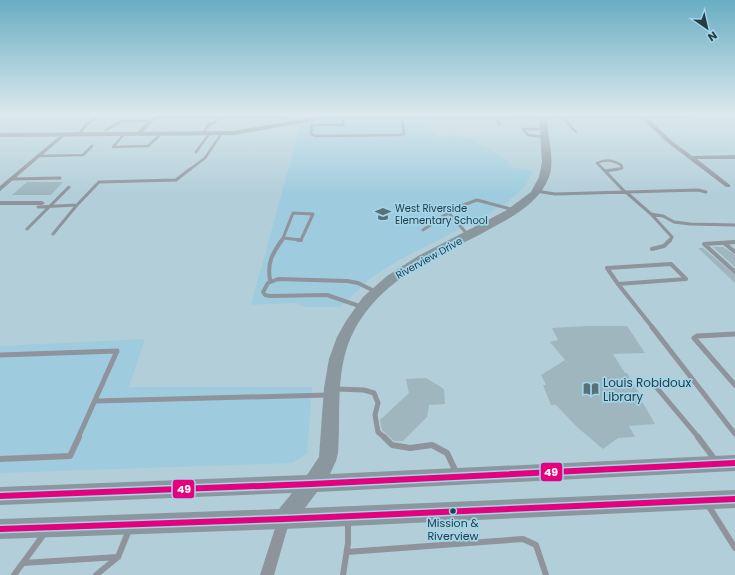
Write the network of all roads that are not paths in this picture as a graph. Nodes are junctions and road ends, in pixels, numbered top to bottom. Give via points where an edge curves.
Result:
1 (57, 141) edge
2 (118, 141) edge
3 (154, 141) edge
4 (202, 141) edge
5 (217, 141) edge
6 (545, 141) edge
7 (669, 141) edge
8 (92, 146) dead end
9 (196, 152) dead end
10 (40, 156) junction
11 (735, 157) edge
12 (691, 158) junction
13 (604, 171) junction
14 (60, 178) dead end
15 (12, 179) junction
16 (728, 186) dead end
17 (69, 187) dead end
18 (0, 189) edge
19 (535, 191) junction
20 (626, 192) junction
21 (706, 192) dead end
22 (0, 203) edge
23 (23, 203) junction
24 (40, 205) junction
25 (51, 205) junction
26 (77, 205) junction
27 (0, 208) edge
28 (18, 208) junction
29 (514, 210) junction
30 (448, 213) junction
31 (651, 214) junction
32 (735, 225) edge
33 (27, 230) dead end
34 (423, 230) dead end
35 (53, 234) dead end
36 (469, 236) junction
37 (283, 238) junction
38 (735, 242) edge
39 (724, 243) junction
40 (652, 249) dead end
41 (735, 252) edge
42 (735, 272) edge
43 (270, 280) junction
44 (618, 284) junction
45 (376, 292) junction
46 (363, 307) junction
47 (735, 334) edge
48 (0, 355) edge
49 (735, 385) edge
50 (657, 388) dead end
51 (332, 392) junction
52 (96, 401) junction
53 (735, 434) edge
54 (0, 459) edge
55 (726, 463) edge
56 (458, 476) junction
57 (311, 484) junction
58 (0, 496) edge
59 (735, 499) edge
60 (705, 500) junction
61 (348, 516) junction
62 (284, 520) junction
63 (132, 525) junction
64 (49, 527) junction
65 (0, 529) edge
66 (735, 548) edge
67 (347, 552) junction
68 (118, 557) junction
69 (23, 563) junction
70 (14, 575) edge
71 (96, 575) edge
72 (267, 575) edge
73 (343, 575) edge
74 (546, 575) edge

1 - 10 street
2 - 3 lane via 113,147 148,146
4 - 9 lane
5 - 26 lane via 206,158 176,180 99,182
6 - 19 main road, Riverview Drive via 547,168
7 - 12 street
8 - 10 lane via 83,155
10 - 15 street
11 - 12 street
12 - 16 street
13 - 13 lane via 597,163 600,161 610,160 622,168
13 - 20 lane
14 - 15 lane
15 - 18 street
17 - 25 lane
19 - 20 lane via 555,194
19 - 29 main road, Riverview Drive
20 - 21 lane
20 - 31 lane
22 - 23 street
23 - 24 street
23 - 28 street
24 - 25 lane
24 - 28 street
25 - 26 lane
25 - 33 lane
26 - 35 lane
27 - 28 street
29 - 30 lane via 477,200 447,211
29 - 36 main road, Riverview Drive
30 - 34 lane
30 - 36 lane
31 - 32 lane via 663,216 674,222
31 - 40 lane via 672,237 661,249
36 - 45 main road, Riverview Drive via 406,269
37 - 37 lane via 301,240 313,214 293,213
37 - 43 lane via 268,262
38 - 39 lane
39 - 41 lane
39 - 42 lane via 704,244
43 - 45 lane via 358,283
43 - 46 lane via 263,292 265,295 327,294
44 - 44 lane via 663,281 686,280 671,264 607,268
44 - 53 lane
45 - 46 main road, Riverview Drive
46 - 51 main road, Riverview Drive via 353,320 339,349
47 - 49 lane via 694,338
48 - 52 lane via 117,351
50 - 55 lane via 702,442
51 - 52 lane
51 - 56 lane via 364,390 374,393 378,403 375,415 378,432 392,446 410,448 432,445 447,453
51 - 57 main road, Riverview Drive via 327,462
52 - 54 lane via 70,456
55 - 56 main road
56 - 57 main road
57 - 58 main road
57 - 62 main road, Riverview Drive
59 - 60 main road
60 - 61 main road
60 - 66 lane
61 - 62 main road
61 - 67 lane
62 - 63 main road
62 - 72 street, Riverview Drive
63 - 64 main road
63 - 68 lane
64 - 65 main road
64 - 69 lane
67 - 73 lane
67 - 74 lane via 522,539 536,545
68 - 69 lane
68 - 71 lane
69 - 70 lane

